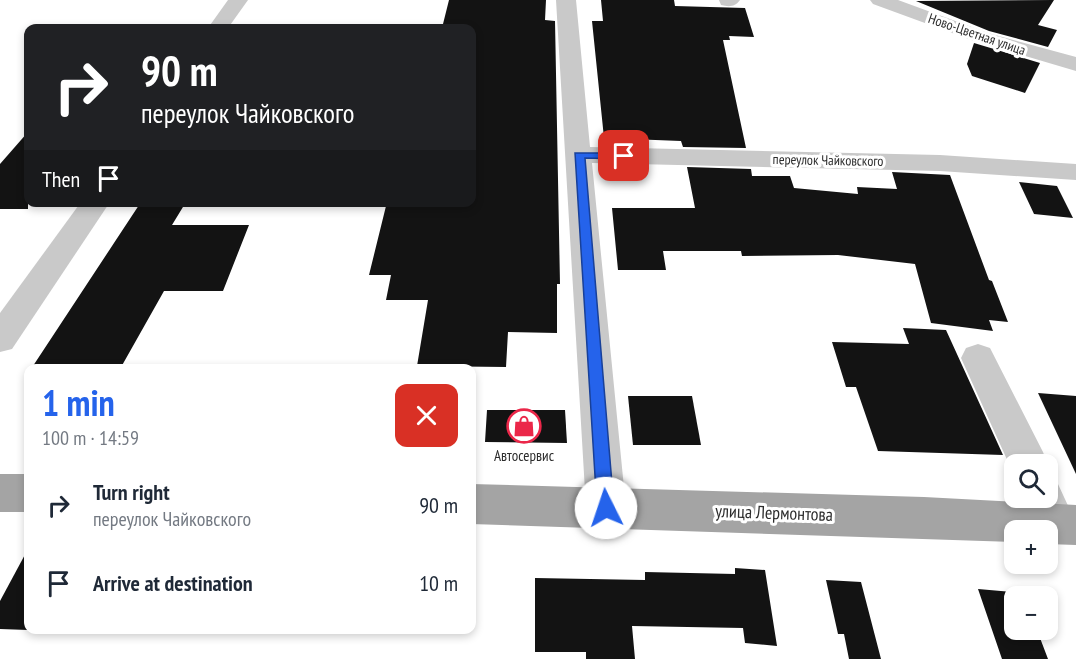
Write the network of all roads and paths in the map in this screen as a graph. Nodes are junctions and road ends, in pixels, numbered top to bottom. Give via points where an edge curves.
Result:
1 (238, 0) edge
2 (566, 0) edge
3 (880, 0) edge
4 (221, 24) edge
5 (1076, 64) edge
6 (579, 155) junction
7 (1076, 172) edge
8 (92, 207) edge
9 (0, 339) edge
10 (978, 358) dead end
11 (1024, 454) edge
12 (0, 493) edge
13 (24, 494) edge
14 (476, 504) edge
15 (606, 508) junction
16 (1059, 515) edge

1 - 4 street
2 - 6 street
3 - 5 street, Ново-Цветная улица via 981,37
6 - 7 street, переулок Чайковского via 940,163
6 - 15 street
8 - 9 street
10 - 11 street
12 - 13 main road
14 - 15 main road, улица Лермонтова
15 - 16 main road, улица Лермонтова

